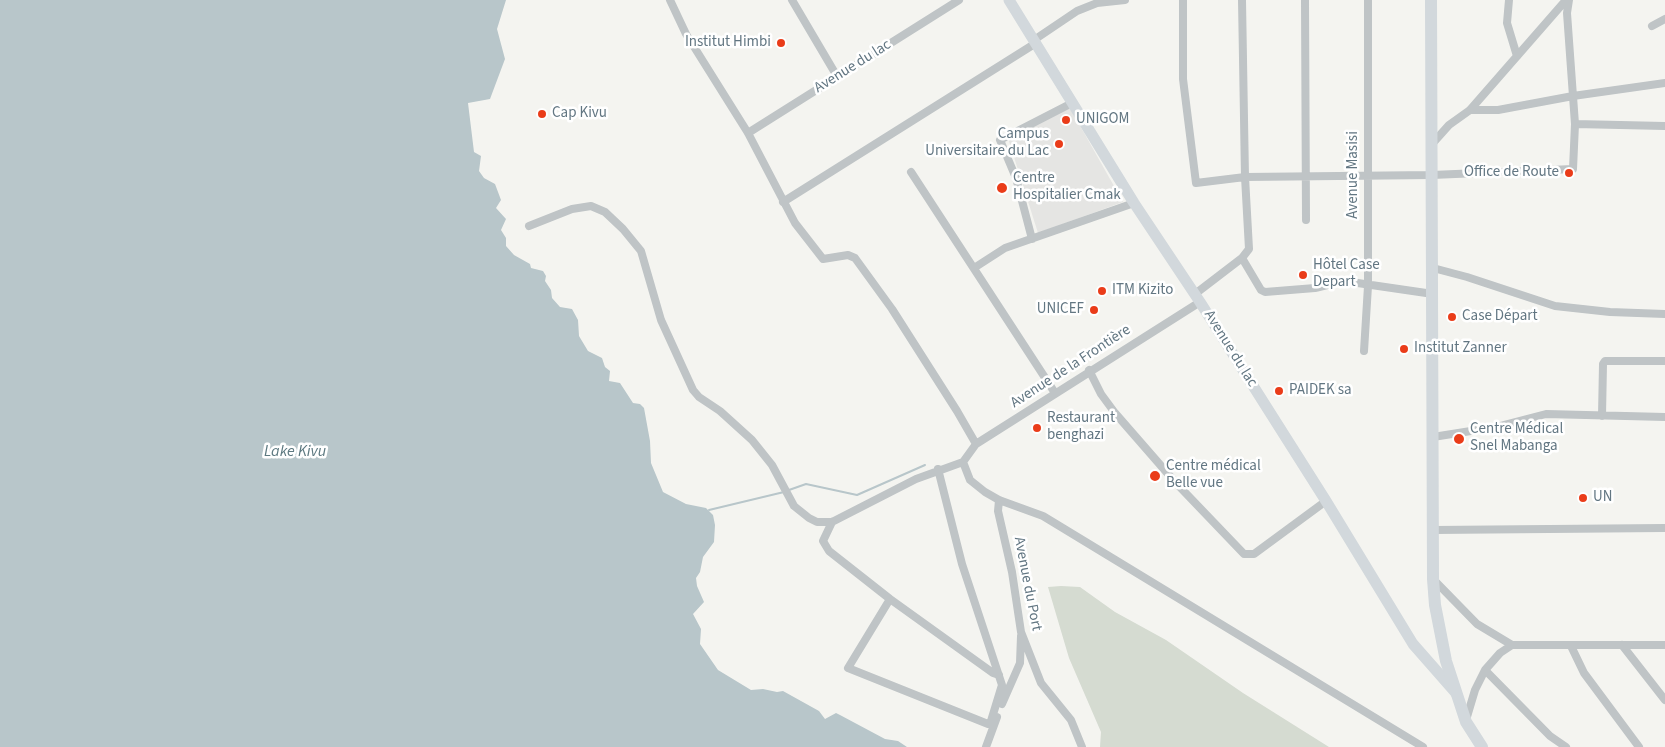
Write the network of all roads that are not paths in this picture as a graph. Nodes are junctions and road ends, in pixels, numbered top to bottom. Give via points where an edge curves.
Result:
1 (670, 0) edge
2 (792, 0) edge
3 (959, 0) edge
4 (1009, 0) edge
5 (1125, 0) edge
6 (1183, 0) edge
7 (1242, 0) edge
8 (1305, 0) edge
9 (1368, 0) edge
10 (1431, 0) edge
11 (1509, 0) edge
12 (1568, 0) edge
13 (1088, 3) edge
14 (1665, 19) edge
15 (1652, 26) dead end
16 (1035, 41) junction
17 (1517, 56) junction
18 (838, 78) junction
19 (1665, 83) edge
20 (1573, 96) junction
21 (1072, 103) junction
22 (1470, 110) junction
23 (1576, 124) junction
24 (1665, 126) edge
25 (748, 133) junction
26 (1432, 144) junction
27 (911, 172) dead end
28 (1305, 175) junction
29 (1368, 175) junction
30 (1432, 175) junction
31 (1245, 177) junction
32 (783, 202) junction
33 (1134, 203) junction
34 (1306, 220) dead end
35 (529, 226) dead end
36 (1032, 239) junction
37 (1242, 258) junction
38 (974, 268) junction
39 (1433, 268) junction
40 (1368, 286) junction
41 (1433, 294) junction
42 (1198, 298) junction
43 (1665, 314) edge
44 (1364, 350) dead end
45 (1665, 360) edge
46 (1090, 370) junction
47 (1055, 392) junction
48 (1602, 416) junction
49 (1665, 417) edge
50 (1433, 437) junction
51 (976, 444) junction
52 (962, 462) junction
53 (938, 470) junction
54 (999, 500) junction
55 (1326, 500) junction
56 (832, 522) junction
57 (1665, 528) edge
58 (1434, 530) junction
59 (1433, 579) junction
60 (890, 600) junction
61 (1021, 632) junction
62 (1512, 645) junction
63 (1622, 645) junction
64 (1665, 645) edge
65 (1571, 646) junction
66 (1485, 670) junction
67 (999, 675) junction
68 (1457, 694) junction
69 (1665, 700) edge
70 (1466, 722) junction
71 (986, 747) edge
72 (1082, 747) edge
73 (1423, 747) edge
74 (1482, 747) edge
75 (1566, 747) edge
76 (1639, 747) edge

1 - 25 street via 686,34
2 - 18 street
3 - 18 street, Avenue du lac
4 - 16 main road, Avenue du lac
5 - 13 street
6 - 31 street via 1183,79 1196,183
7 - 31 street
8 - 28 street
9 - 29 street, Avenue Masisi
10 - 26 highway
11 - 17 street via 1507,23
12 - 17 street
12 - 20 street
13 - 16 street via 1064,17
14 - 15 street
16 - 21 main road, Avenue du lac
16 - 32 street
17 - 22 street
18 - 25 street, Avenue du lac
19 - 20 street
20 - 22 street via 1498,110
20 - 23 street
21 - 33 main road, Avenue du lac
21 - 36 street via 1000,140 1016,178
22 - 26 street via 1449,125
23 - 24 street
23 - 30 street via 1574,166 1570,170
25 - 32 street
26 - 30 highway
27 - 38 street
28 - 29 street
28 - 31 street
28 - 34 street
29 - 30 street
29 - 40 street, Avenue Masisi
30 - 39 highway
31 - 37 street via 1249,249
32 - 51 street via 819,256 827,260 848,255 855,258 892,309
33 - 36 street
33 - 42 main road, Avenue du lac
35 - 56 street via 572,209 591,206 605,212 623,228 641,251 661,320 693,390 752,440 772,465 789,498 802,514 817,522
36 - 38 street via 1005,248
37 - 40 street via 1265,292 1315,288 1344,281
37 - 42 street, Avenue de la Frontière
38 - 47 street
39 - 41 highway
39 - 43 street via 1555,306
40 - 41 street
40 - 44 street, Avenue Masisi
41 - 50 highway
42 - 46 street, Avenue de la Frontière
42 - 55 main road, Avenue du lac
45 - 48 street via 1605,361
46 - 47 street, Avenue de la Frontière
46 - 55 street via 1115,414 1244,554 1254,554
47 - 51 street, Avenue de la Frontière
48 - 49 street
48 - 50 street via 1546,414 1496,427
50 - 58 highway
51 - 52 street, Avenue de la Frontière
52 - 53 street
52 - 54 street via 970,480
53 - 56 street
53 - 67 street via 962,564
54 - 61 street, Avenue du Port via 998,512
54 - 73 street via 1043,516
55 - 68 main road, Avenue du lac via 1413,644
56 - 60 street via 824,535 825,547
57 - 58 street
58 - 59 highway
59 - 62 street via 1477,624
59 - 68 highway via 1440,633
60 - 67 street
60 - 67 street via 848,668 988,724 1002,691
61 - 71 street via 1020,663
61 - 72 street, Avenue du Port via 1041,683 1071,720
62 - 65 street
62 - 66 street
63 - 64 street
63 - 65 street
63 - 69 street
65 - 76 street via 1584,673
66 - 70 street via 1475,690
66 - 75 street via 1550,736
68 - 70 highway
70 - 74 highway

